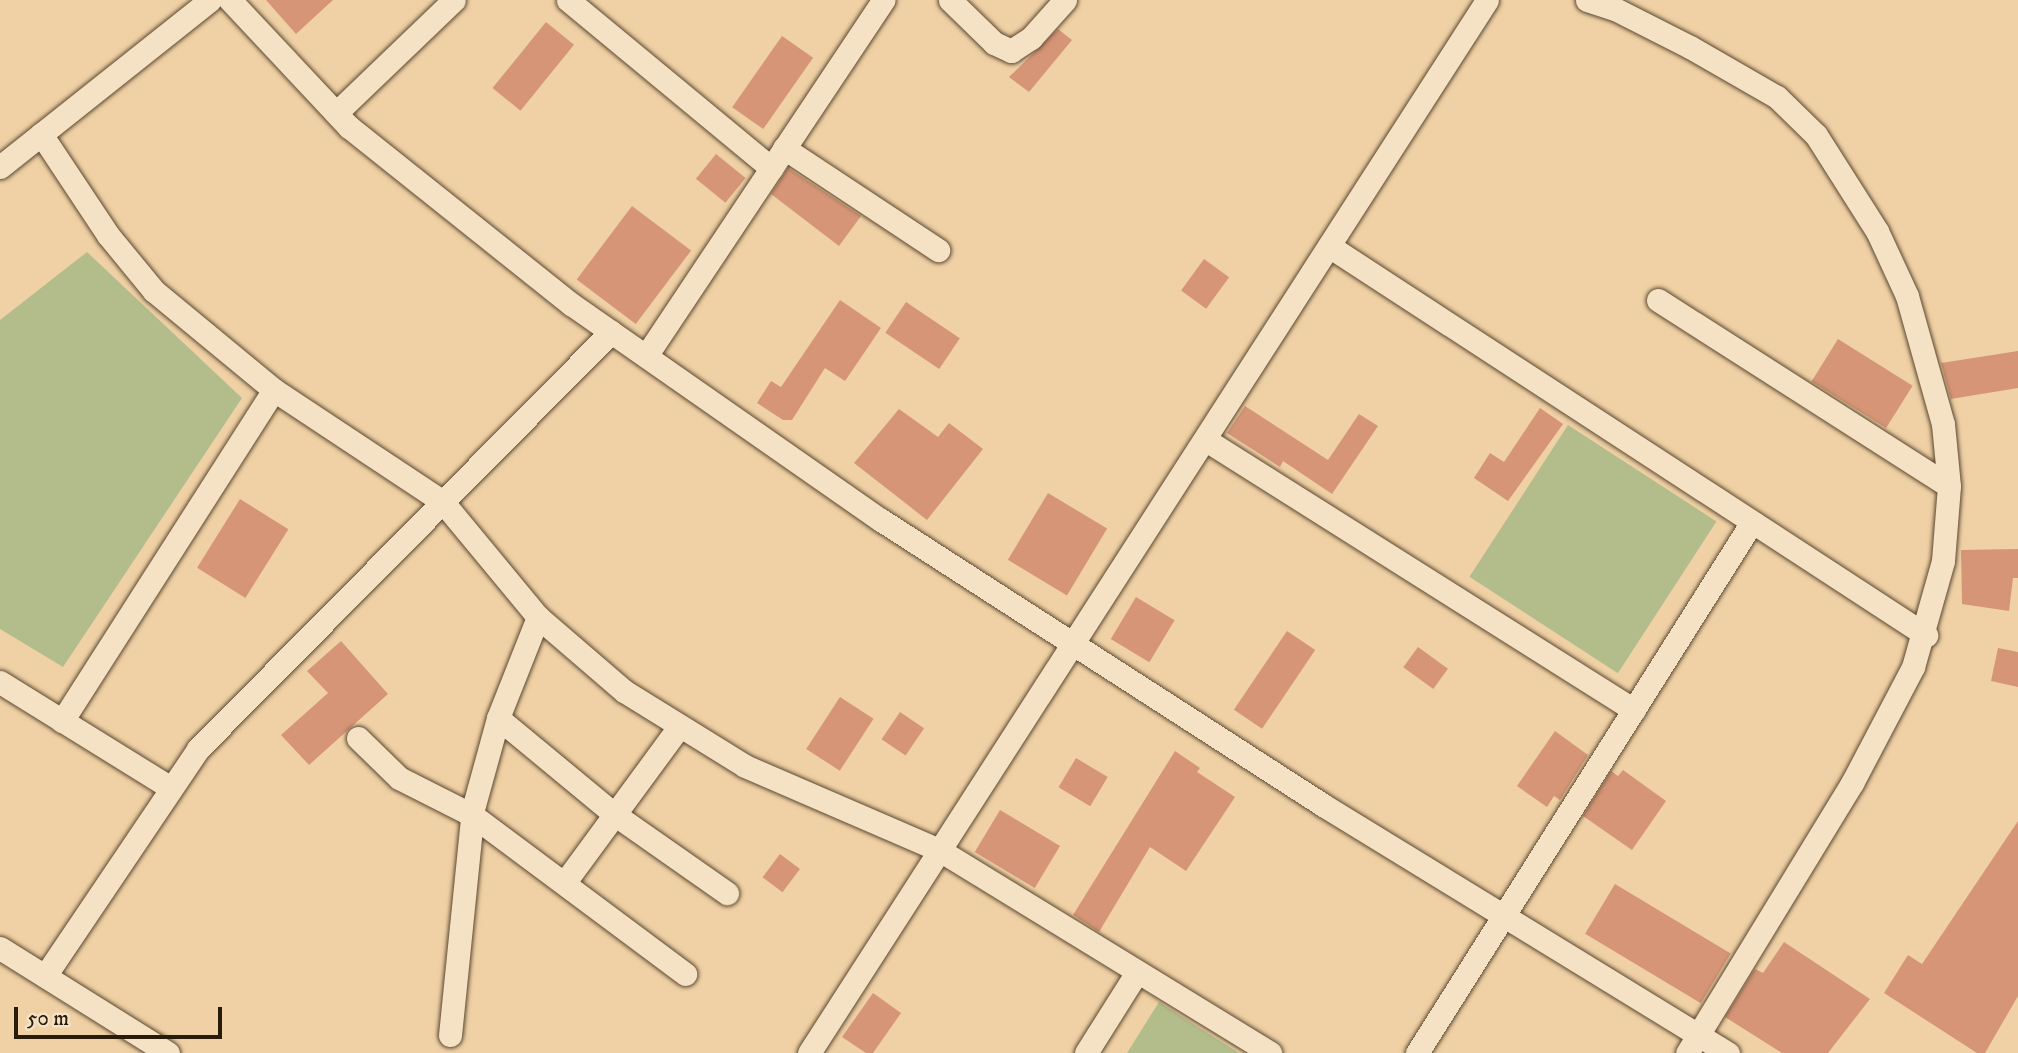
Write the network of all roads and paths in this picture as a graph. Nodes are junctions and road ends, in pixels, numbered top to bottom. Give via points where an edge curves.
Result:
1 (210, 0) edge
2 (230, 0) edge
3 (454, 0) edge
4 (568, 0) edge
5 (883, 0) edge
6 (950, 0) edge
7 (1488, 0) edge
8 (1587, 0) edge
9 (1057, 3) edge
10 (336, 114) junction
11 (41, 134) junction
12 (784, 148) junction
13 (0, 167) edge
14 (771, 168) junction
15 (1329, 246) junction
16 (938, 250) dead end
17 (1658, 300) dead end
18 (611, 332) junction
19 (646, 356) junction
20 (274, 390) junction
21 (1206, 440) junction
22 (1949, 486) junction
23 (442, 500) junction
24 (1752, 522) junction
25 (538, 617) junction
26 (1926, 635) junction
27 (1075, 645) junction
28 (0, 682) edge
29 (1634, 710) junction
30 (498, 719) junction
31 (62, 721) junction
32 (678, 728) junction
33 (358, 738) dead end
34 (171, 788) junction
35 (614, 814) junction
36 (472, 815) junction
37 (941, 851) junction
38 (565, 882) junction
39 (727, 893) dead end
40 (1504, 916) junction
41 (0, 948) edge
42 (1137, 972) junction
43 (685, 974) dead end
44 (46, 976) junction
45 (450, 1035) dead end
46 (1693, 1044) edge
47 (812, 1052) edge
48 (168, 1053) edge
49 (1086, 1053) edge
50 (1270, 1053) edge
51 (1417, 1053) edge
52 (1728, 1053) edge

1 - 11 street
2 - 10 street
3 - 10 street
4 - 14 street
5 - 12 street
6 - 9 street via 994,43 1011,51 1031,38
7 - 15 street
8 - 22 street via 1690,47 1777,97 1816,135 1877,230 1907,296 1943,424
10 - 18 street via 406,176
11 - 13 street
11 - 20 street via 107,235 154,291
12 - 14 street
12 - 16 street
14 - 19 street
15 - 21 street
15 - 24 street
17 - 22 street
18 - 19 street
18 - 23 street
19 - 27 street via 881,520
20 - 23 street
20 - 31 street
21 - 27 street
21 - 29 street
22 - 26 street via 1944,561
23 - 25 street
23 - 34 street via 221,724
24 - 26 street
24 - 29 street
25 - 30 street
25 - 32 street via 586,662
26 - 46 street via 1893,710 1852,783
27 - 37 street
27 - 40 street
28 - 31 street
29 - 40 street
30 - 35 street
30 - 36 street
31 - 34 street
32 - 35 street
32 - 37 street via 745,766
33 - 36 street via 399,778
34 - 44 street
35 - 38 street
35 - 39 street
36 - 38 street
36 - 45 street
37 - 42 street
37 - 47 street
38 - 43 street
40 - 46 street
40 - 51 street
41 - 44 street
42 - 49 street
42 - 50 street
44 - 48 street
46 - 52 street

